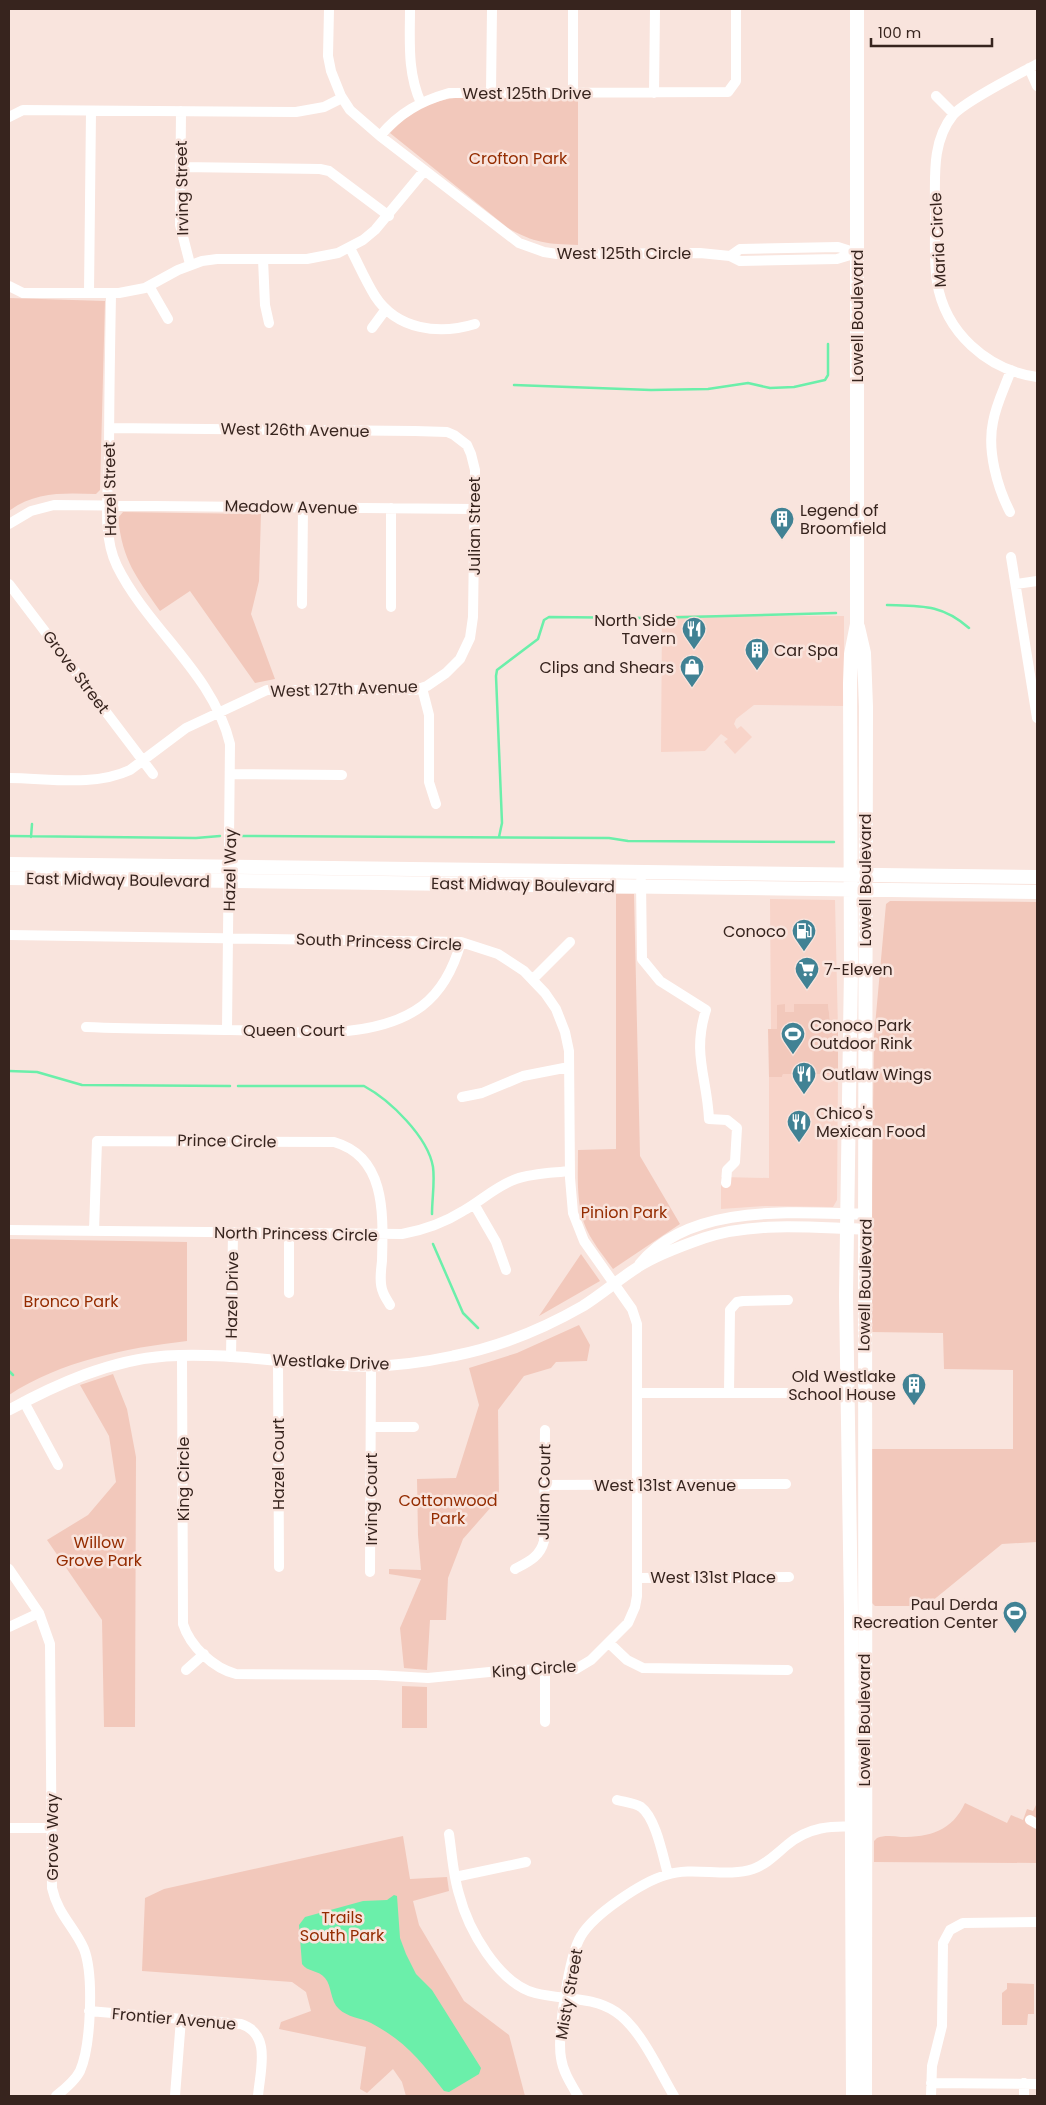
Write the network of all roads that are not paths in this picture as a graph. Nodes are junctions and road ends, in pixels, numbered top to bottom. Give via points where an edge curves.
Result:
1 (329, 9) edge
2 (410, 9) edge
3 (492, 9) edge
4 (573, 9) edge
5 (655, 9) edge
6 (736, 9) edge
7 (857, 9) edge
8 (1033, 66) edge
9 (1037, 86) edge
10 (491, 92) junction
11 (572, 92) junction
12 (654, 93) junction
13 (936, 96) dead end
14 (342, 98) junction
15 (421, 102) junction
16 (90, 111) junction
17 (181, 111) junction
18 (954, 114) junction
19 (9, 117) edge
20 (380, 136) junction
21 (180, 168) junction
22 (424, 171) junction
23 (389, 216) junction
24 (350, 248) junction
25 (857, 253) junction
26 (263, 259) junction
27 (190, 264) junction
28 (9, 286) edge
29 (149, 286) junction
30 (89, 293) junction
31 (111, 294) junction
32 (386, 309) junction
33 (168, 319) dead end
34 (269, 323) dead end
35 (475, 324) dead end
36 (372, 328) dead end
37 (1011, 370) junction
38 (1037, 377) edge
39 (109, 428) junction
40 (471, 454) joint
41 (108, 505) junction
42 (303, 507) junction
43 (391, 508) junction
44 (474, 509) junction
45 (1010, 512) dead end
46 (9, 524) edge
47 (1011, 557) dead end
48 (1037, 581) edge
49 (9, 584) edge
50 (1016, 584) junction
51 (473, 598) joint
52 (302, 604) dead end
53 (391, 607) dead end
54 (858, 624) junction
55 (422, 688) junction
56 (850, 704) junction
57 (219, 711) junction
58 (1037, 718) edge
59 (143, 761) junction
60 (866, 763) junction
61 (152, 774) dead end
62 (231, 774) junction
63 (342, 775) dead end
64 (9, 778) edge
65 (436, 804) dead end
66 (9, 864) edge
67 (640, 872) junction
68 (230, 874) junction
69 (849, 875) junction
70 (865, 875) junction
71 (1037, 877) edge
72 (9, 878) edge
73 (641, 887) junction
74 (850, 889) junction
75 (865, 889) junction
76 (1037, 892) edge
77 (9, 935) edge
78 (229, 938) junction
79 (461, 942) junction
80 (570, 942) dead end
81 (533, 979) junction
82 (86, 1027) dead end
83 (227, 1030) junction
84 (569, 1067) junction
85 (462, 1097) dead end
86 (849, 1128) junction
87 (570, 1171) junction
88 (866, 1181) junction
89 (726, 1183) dead end
90 (474, 1204) junction
91 (848, 1214) junction
92 (866, 1214) junction
93 (848, 1228) junction
94 (866, 1228) junction
95 (9, 1230) edge
96 (94, 1231) junction
97 (233, 1233) junction
98 (289, 1234) junction
99 (382, 1235) junction
100 (639, 1266) junction
101 (506, 1270) dead end
102 (614, 1285) junction
103 (289, 1293) dead end
104 (788, 1300) dead end
105 (390, 1305) dead end
106 (182, 1356) junction
107 (232, 1357) junction
108 (278, 1361) junction
109 (371, 1366) junction
110 (637, 1393) junction
111 (729, 1393) junction
112 (787, 1393) dead end
113 (24, 1402) junction
114 (9, 1410) edge
115 (371, 1427) junction
116 (414, 1427) dead end
117 (545, 1430) dead end
118 (58, 1465) dead end
119 (786, 1484) dead end
120 (544, 1485) junction
121 (637, 1485) junction
122 (850, 1550) junction
123 (279, 1567) dead end
124 (9, 1568) edge
125 (515, 1569) dead end
126 (370, 1572) dead end
127 (788, 1577) dead end
128 (637, 1578) junction
129 (864, 1610) junction
130 (39, 1613) junction
131 (9, 1627) edge
132 (609, 1642) junction
133 (204, 1654) junction
134 (186, 1670) dead end
135 (545, 1670) junction
136 (788, 1670) dead end
137 (545, 1722) dead end
138 (618, 1800) dead end
139 (858, 1827) junction
140 (9, 1828) edge
141 (52, 1828) junction
142 (449, 1834) dead end
143 (526, 1862) dead end
144 (668, 1874) junction
145 (455, 1877) junction
146 (1037, 1922) edge
147 (566, 1998) junction
148 (89, 2011) junction
149 (181, 2019) junction
150 (265, 2026) dead end
151 (257, 2033) junction
152 (931, 2083) junction
153 (1024, 2083) junction
154 (1037, 2084) edge
155 (56, 2096) edge
156 (175, 2096) edge
157 (258, 2096) edge
158 (578, 2096) edge
159 (674, 2096) edge
160 (853, 2096) edge
161 (865, 2096) edge
162 (931, 2096) edge
163 (1024, 2096) edge

1 - 14 street via 328,56
2 - 15 street via 410,64
3 - 10 street
4 - 11 street
5 - 12 street
6 - 12 street, West 125th Drive via 736,81 732,89 722,94
7 - 25 main road, Lowell Boulevard
8 - 9 street
8 - 18 street, Maria Circle
10 - 11 street, West 125th Drive
10 - 15 street, West 125th Drive via 449,93
11 - 12 street, West 125th Drive
13 - 18 street
14 - 17 street via 324,107 296,112
14 - 20 street via 360,120
15 - 20 street, West 125th Drive
16 - 17 street
16 - 19 street via 23,110
16 - 30 street
17 - 21 street, Irving Street
18 - 37 street, Maria Circle via 940,139 936,161 937,280 944,306 961,336 988,360
20 - 22 street
21 - 23 street via 329,171
21 - 27 street, Irving Street via 180,225
22 - 23 street
22 - 25 street, West 125th Circle via 507,236 531,248 557,254 700,253 730,256 740,249 838,247
23 - 24 street
24 - 26 street via 307,259
24 - 32 street
25 - 54 main road, Lowell Boulevard
26 - 27 street via 217,259
26 - 34 street
27 - 29 street
28 - 30 street via 23,293
29 - 31 street
29 - 33 street
30 - 31 street
31 - 39 street, Hazel Street
32 - 35 street via 402,320 424,328 454,330
32 - 36 street
37 - 38 street, Maria Circle
37 - 45 street via 995,413 992,433 999,484
39 - 40 street, West 126th Avenue via 440,432 458,437
39 - 41 street, Hazel Street
40 - 44 street, Julian Street
41 - 42 street, Meadow Avenue
41 - 46 street, Meadow Avenue via 42,508
41 - 57 street, Hazel Street via 109,538 120,571 211,695
42 - 43 street, Meadow Avenue
42 - 52 street
43 - 44 street, Meadow Avenue
43 - 53 street
44 - 51 street, Julian Street
47 - 50 street
48 - 50 street
49 - 59 street, Grove Street
50 - 58 street
51 - 55 street, West 127th Avenue via 472,627 460,660
54 - 56 main road, Lowell Boulevard via 851,654
54 - 60 main road, Lowell Boulevard via 864,653
55 - 57 street, West 127th Avenue via 267,690
55 - 65 street via 429,715 429,782
56 - 60 main road via 857,724 857,758
56 - 69 main road, Lowell Boulevard
57 - 59 street, West 127th Avenue via 186,728
57 - 62 street, Hazel Way via 230,744
59 - 61 street
59 - 64 street, West 127th Avenue via 124,773 104,779
60 - 70 main road, Lowell Boulevard
62 - 63 street
62 - 68 street, Hazel Way
66 - 68 main road, East Midway Boulevard
67 - 68 main road, East Midway Boulevard
67 - 69 main road, East Midway Boulevard
67 - 73 street
68 - 72 main road, East Midway Boulevard
68 - 73 main road, East Midway Boulevard
68 - 78 street, Hazel Way
69 - 70 main road, East Midway Boulevard
69 - 74 main road, Lowell Boulevard
70 - 71 main road, East Midway Boulevard
70 - 75 main road, Lowell Boulevard
73 - 74 main road, East Midway Boulevard
73 - 89 street via 642,959 660,982 706,1010 699,1031 709,1119 727,1120 736,1128 735,1162 727,1170
74 - 75 main road, East Midway Boulevard
74 - 86 main road, Lowell Boulevard
75 - 76 main road, East Midway Boulevard
75 - 88 main road, Lowell Boulevard
77 - 78 street, South Princess Circle
78 - 79 street, South Princess Circle
78 - 83 street, Hazel Way
79 - 81 street, South Princess Circle via 498,954
79 - 83 street, Queen Court via 453,966 436,992 421,1007 391,1022 350,1030
80 - 81 street
81 - 84 street, South Princess Circle via 562,1022
82 - 83 street, Queen Court
84 - 85 street via 523,1076 482,1093
84 - 87 street, South Princess Circle
86 - 88 main road via 854,1129 858,1136
86 - 91 main road, Lowell Boulevard
87 - 90 street, North Princess Circle via 516,1179
87 - 102 street, South Princess Circle via 573,1213 578,1230
88 - 92 main road, Lowell Boulevard
90 - 99 street, North Princess Circle via 430,1227
90 - 101 street via 496,1242
91 - 92 street, Westlake Drive
91 - 93 main road, Lowell Boulevard
91 - 100 street, Westlake Drive via 763,1214 727,1218 678,1234 652,1250
92 - 94 main road, Lowell Boulevard
93 - 94 street, Westlake Drive
93 - 100 street, Westlake Drive via 764,1229 722,1234 687,1244
93 - 122 main road, Lowell Boulevard
94 - 129 main road, Lowell Boulevard
95 - 96 street, North Princess Circle
96 - 97 street, North Princess Circle
96 - 99 street, Prince Circle via 97,1141 334,1142 351,1148 365,1160 380,1200
97 - 98 street, North Princess Circle
97 - 107 street, Hazel Drive
98 - 99 street, North Princess Circle
98 - 103 street
99 - 105 street via 382,1290
100 - 102 street, Westlake Drive
102 - 109 street, Westlake Drive via 550,1324 487,1348 422,1362
102 - 110 street, King Circle via 635,1316
104 - 111 street via 743,1301 730,1310
106 - 107 street, Westlake Drive
106 - 113 street, Westlake Drive via 114,1366 63,1383
106 - 133 street, King Circle via 183,1624 190,1641
107 - 108 street, Westlake Drive
108 - 109 street, Westlake Drive
108 - 123 street, Hazel Court
109 - 115 street, Irving Court
110 - 111 street
110 - 121 street, King Circle
111 - 112 street
113 - 114 street, Westlake Drive
113 - 118 street
115 - 116 street
115 - 126 street, Irving Court
117 - 120 street, Julian Court
119 - 121 street, West 131st Avenue
120 - 121 street, West 131st Avenue
120 - 125 street, Julian Court via 543,1547 536,1557
121 - 128 street, King Circle
122 - 129 main road via 855,1604 857,1609
122 - 139 main road, Lowell Boulevard
124 - 130 street, Grove Way
127 - 128 street, West 131st Place
128 - 132 street, King Circle via 633,1615
129 - 139 main road, Lowell Boulevard
130 - 131 street
130 - 141 street, Grove Way via 51,1653
132 - 135 street, King Circle via 582,1667
132 - 136 street via 627,1660 643,1668
133 - 134 street
133 - 135 street, King Circle via 222,1671 236,1674 428,1678
135 - 137 street
138 - 144 street via 641,1807 646,1814 657,1836
139 - 144 street, Misty Street via 834,1826 806,1832 754,1869
139 - 160 main road, Lowell Boulevard
139 - 161 main road, Lowell Boulevard
140 - 141 street
141 - 148 street, Grove Way via 52,1888 59,1911 78,1938 88,1964
142 - 145 street
143 - 145 street
144 - 147 street, Misty Street via 611,1906 589,1924 573,1953
145 - 147 street via 462,1906 496,1966 523,1988
146 - 152 street via 970,1922 946,1927 942,1950 942,2026
147 - 158 street, Misty Street via 560,2057
147 - 159 street via 597,2003 624,2019
148 - 149 street, Frontier Avenue
148 - 155 street, Grove Way via 85,2052 79,2072
149 - 151 street, Frontier Avenue via 240,2024
149 - 156 street
150 - 151 street
151 - 157 street via 262,2050
152 - 153 street
152 - 162 street
153 - 154 street
153 - 163 street

